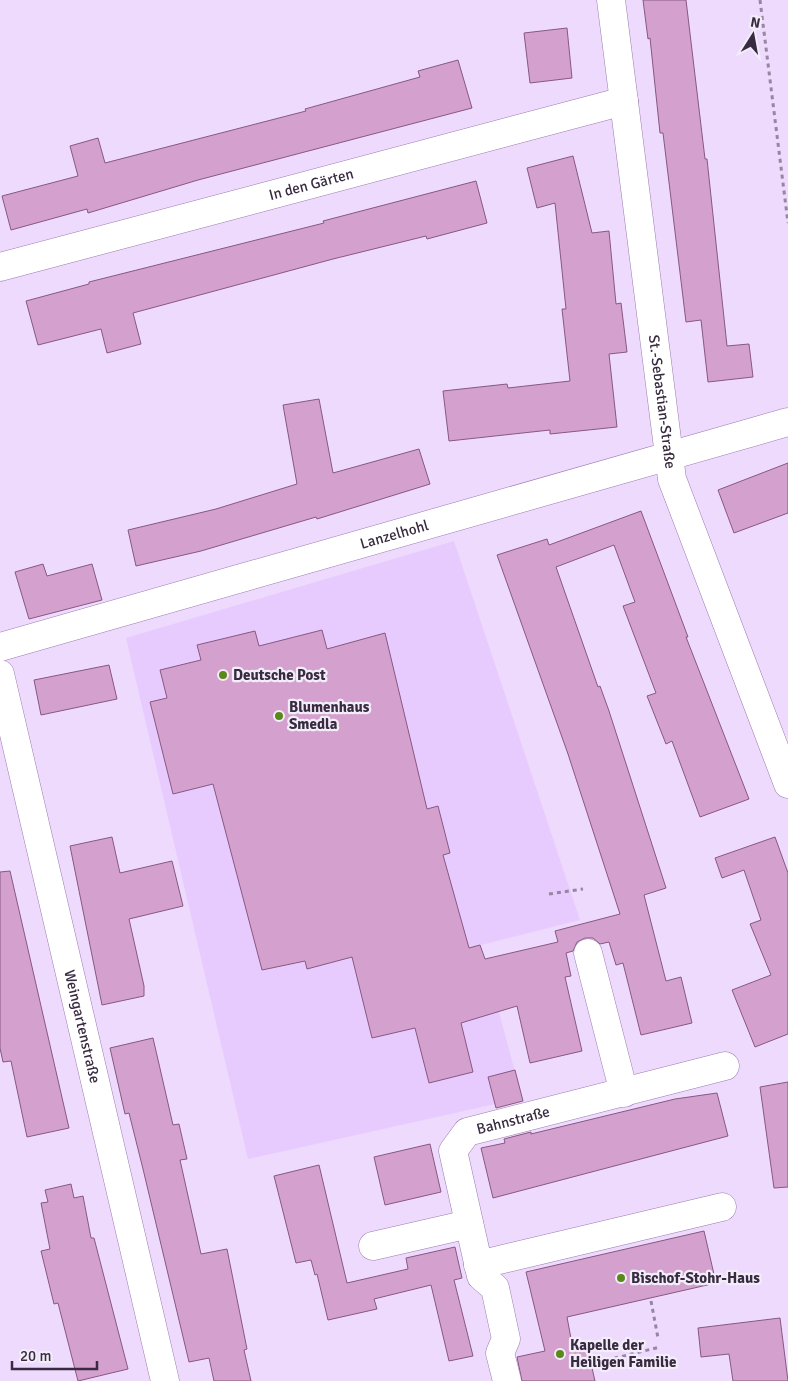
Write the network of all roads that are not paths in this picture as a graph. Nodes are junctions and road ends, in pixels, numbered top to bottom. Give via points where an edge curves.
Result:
1 (611, 0) edge
2 (624, 101) junction
3 (0, 267) edge
4 (788, 422) edge
5 (669, 454) junction
6 (0, 647) edge
7 (0, 674) edge
8 (788, 784) edge
9 (588, 953) dead end
10 (725, 1066) dead end
11 (624, 1093) junction
12 (722, 1207) dead end
13 (469, 1224) junction
14 (373, 1246) dead end
15 (478, 1265) junction
16 (165, 1381) edge
17 (507, 1381) edge

1 - 2 street, St.-Sebastian-Straße
2 - 3 street, In den Gärten
2 - 5 street, St.-Sebastian-Straße
4 - 5 street, Lanzelhohl
5 - 6 street, Lanzelhohl via 462,517
5 - 8 street, St.-Sebastian-Straße via 672,479
7 - 16 street, Weingartenstraße
9 - 11 street
10 - 11 street, Bahnstraße
11 - 13 street, Bahnstraße via 467,1132 452,1151
12 - 15 street
13 - 14 street
13 - 15 street, Bahnstraße
15 - 17 street, Bahnstraße via 481,1276 495,1288 506,1339 500,1353

